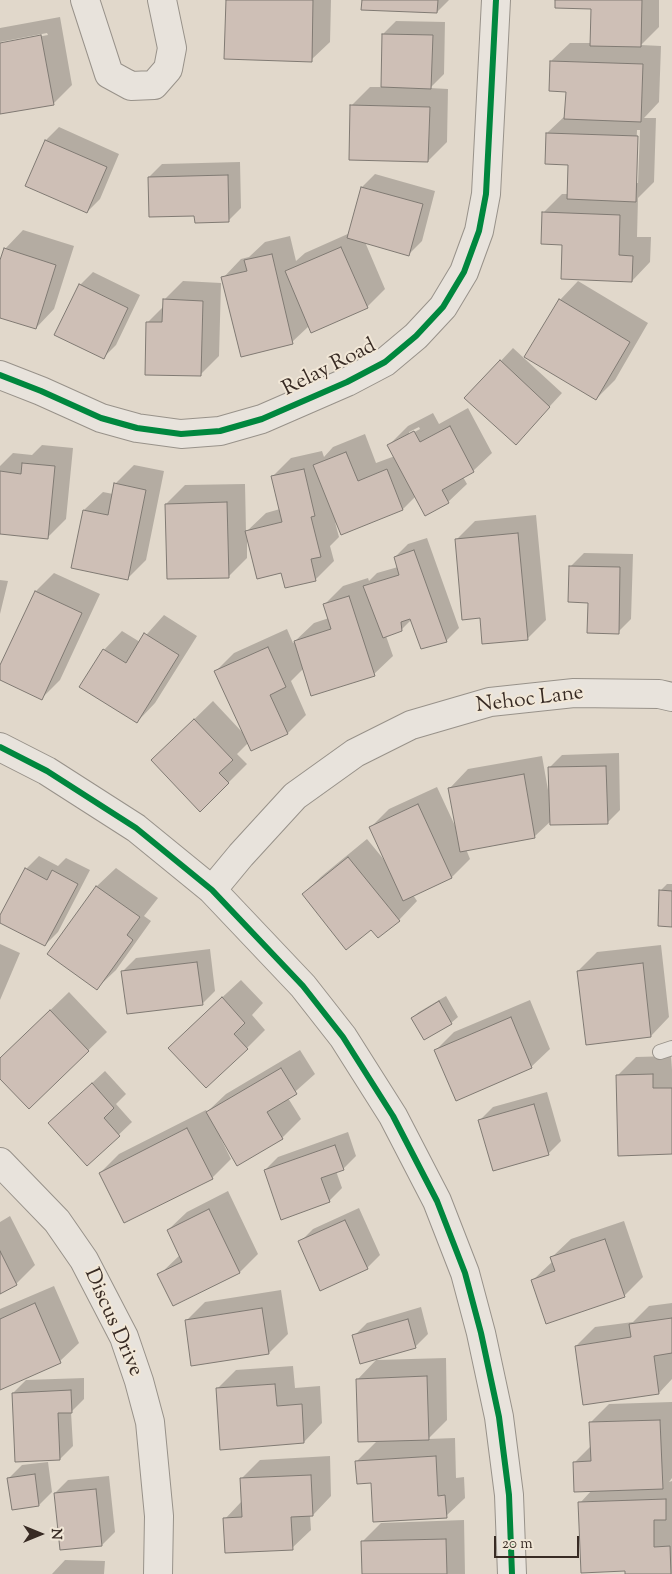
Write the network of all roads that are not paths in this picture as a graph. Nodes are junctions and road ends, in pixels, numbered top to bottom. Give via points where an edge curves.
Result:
1 (85, 0) edge
2 (162, 0) edge
3 (496, 0) edge
4 (0, 375) edge
5 (672, 697) edge
6 (0, 747) edge
7 (212, 890) junction
8 (0, 1162) edge
9 (158, 1574) edge
10 (512, 1574) edge

1 - 2 street via 109,74 131,86 154,84 168,69 172,48
3 - 4 street, Relay Road via 486,194 479,231 464,272 443,307 385,362 262,419 220,431 181,434 136,428 101,418
5 - 7 street, Nehoc Lane via 574,693 490,702 411,725 355,753 295,796
6 - 7 street via 47,771 136,828
7 - 10 street via 303,986 343,1038 393,1116 437,1201 465,1274 499,1417 509,1495
8 - 9 street, Discus Drive via 57,1220 84,1260 124,1338 150,1422 159,1516

